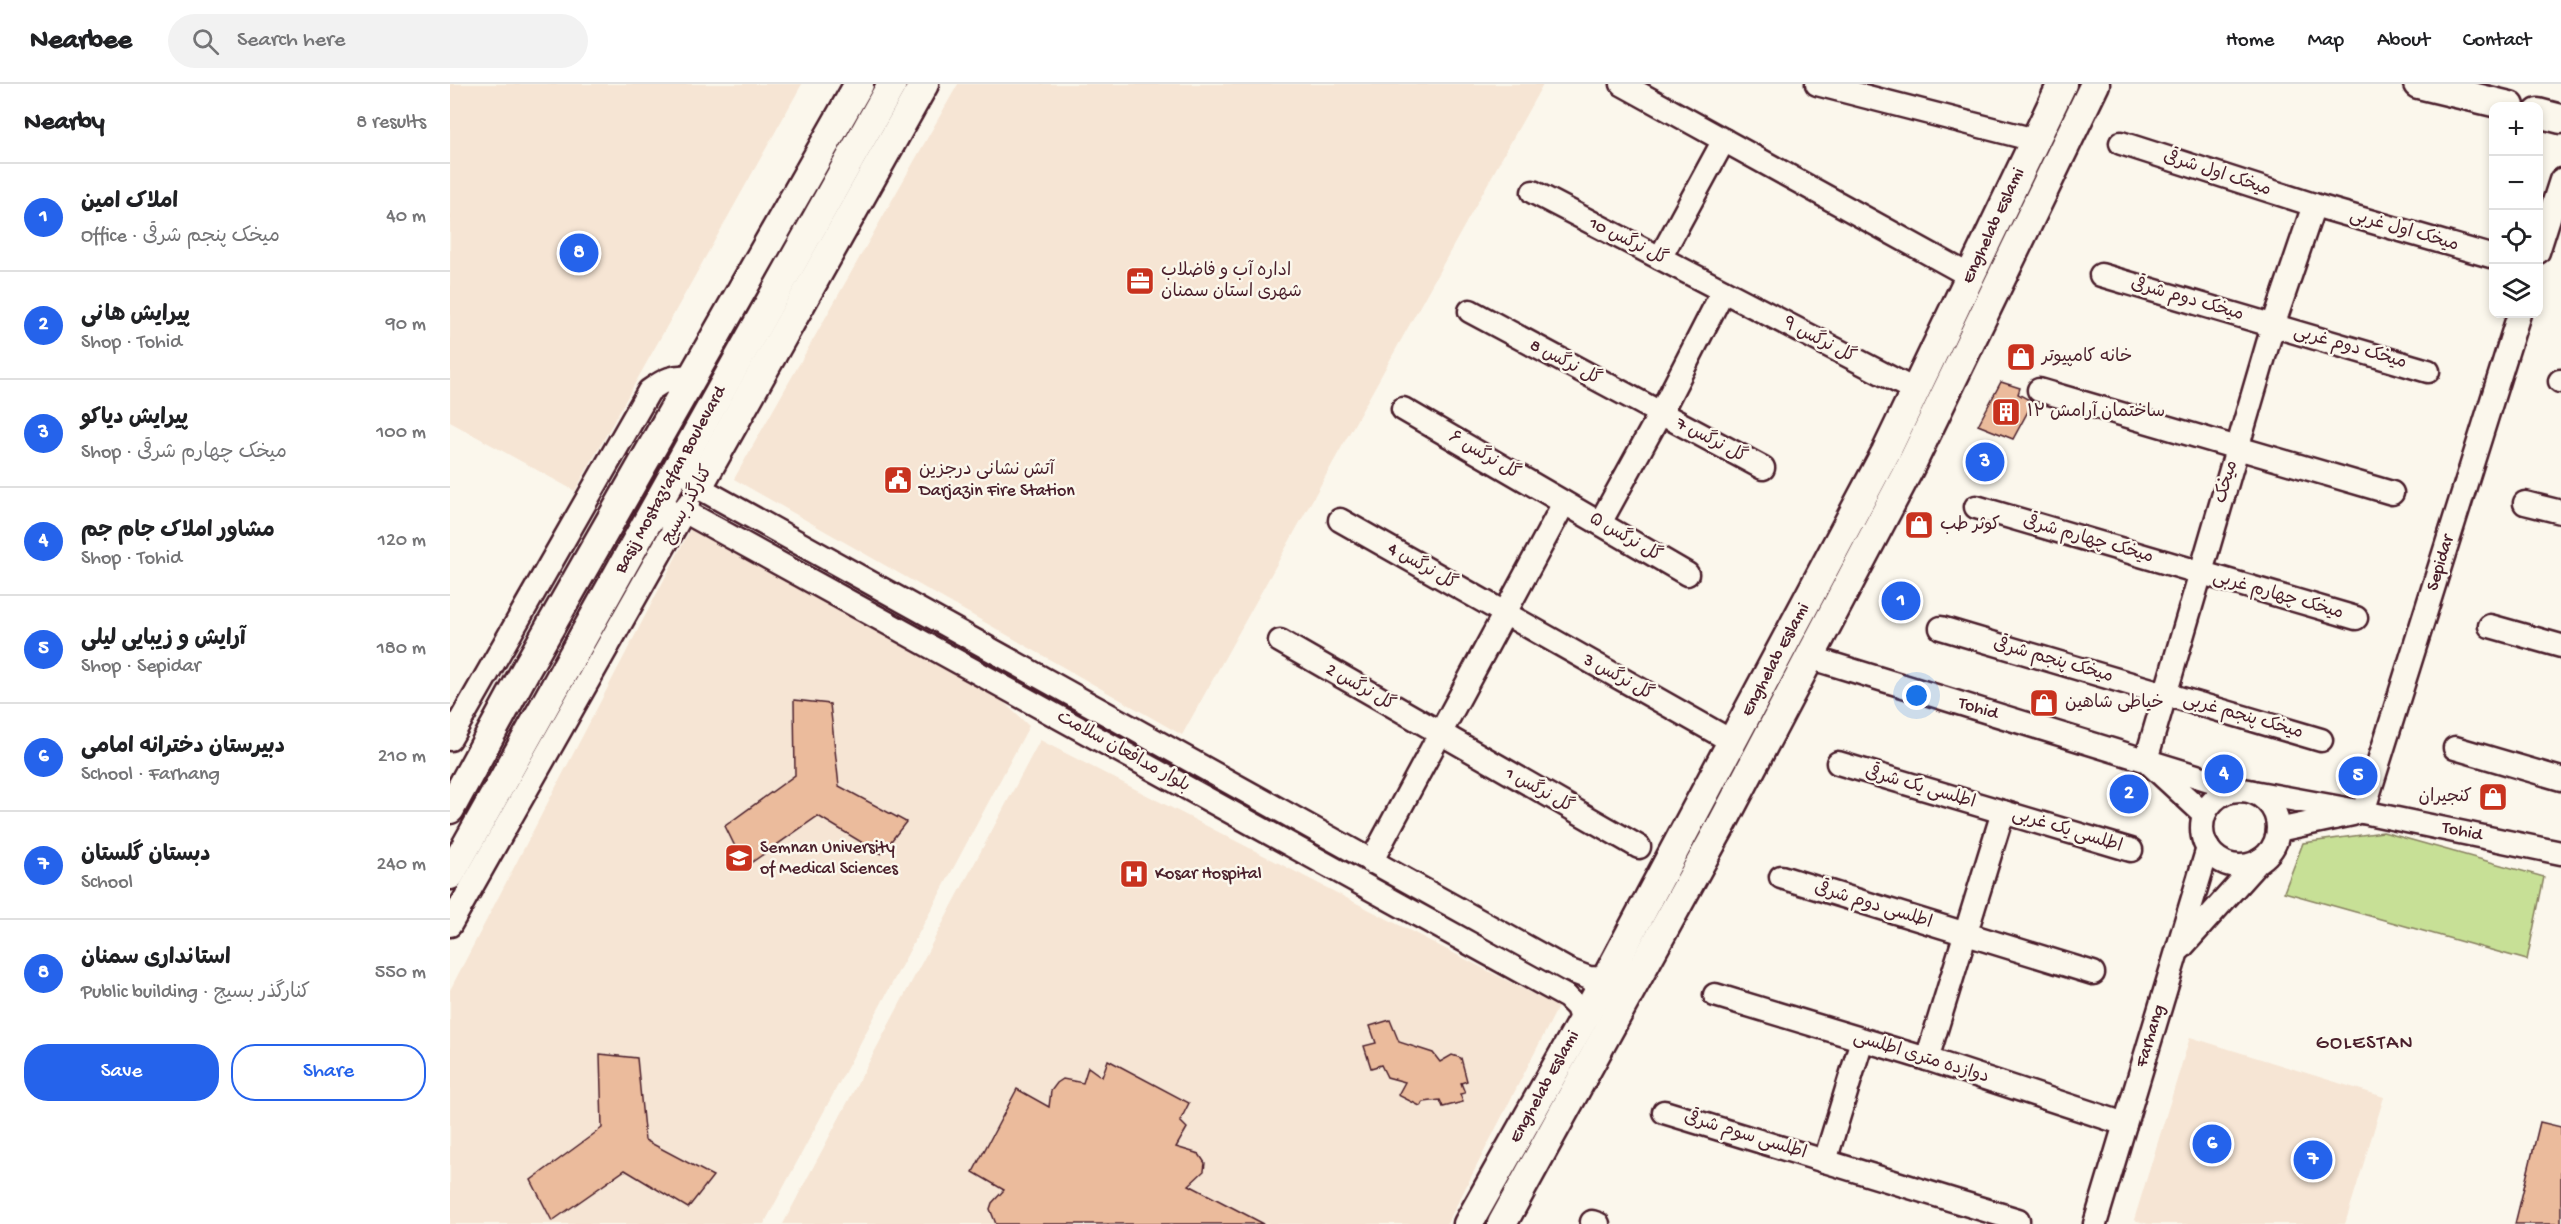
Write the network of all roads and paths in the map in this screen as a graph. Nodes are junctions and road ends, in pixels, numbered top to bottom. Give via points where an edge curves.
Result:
1 (837, 84) edge
2 (859, 84) edge
3 (892, 84) edge
4 (924, 84) edge
5 (1622, 84) edge
6 (1817, 84) edge
7 (2062, 84) edge
8 (2095, 84) edge
9 (2418, 84) edge
10 (2493, 102) edge
11 (2543, 114) edge
12 (2561, 119) edge
13 (1724, 140) junction
14 (2035, 140) junction
15 (2121, 143) dead end
16 (2561, 180) edge
17 (1533, 192) dead end
18 (2314, 205) junction
19 (781, 224) junction
20 (2543, 236) edge
21 (2489, 256) edge
22 (1660, 258) junction
23 (2101, 275) dead end
24 (1970, 276) junction
25 (1723, 291) junction
26 (1470, 311) dead end
27 (2518, 318) edge
28 (2273, 326) junction
29 (2428, 371) dead end
30 (693, 378) junction
31 (2039, 390) dead end
32 (1916, 391) junction
33 (1403, 410) dead end
34 (1660, 414) junction
35 (2237, 448) junction
36 (1886, 452) junction
37 (683, 460) junction
38 (1911, 465) junction
39 (1763, 468) dead end
40 (2392, 493) dead end
41 (691, 499) junction
42 (2525, 502) dead end
43 (1564, 503) junction
44 (729, 505) junction
45 (1976, 507) dead end
46 (2561, 512) edge
47 (650, 519) junction
48 (1340, 520) dead end
49 (1599, 523) junction
50 (718, 530) junction
51 (2201, 573) junction
52 (1686, 574) dead end
53 (1504, 615) junction
54 (2356, 618) dead end
55 (2490, 626) dead end
56 (1941, 628) dead end
57 (1280, 641) dead end
58 (2561, 646) edge
59 (1809, 657) junction
60 (2165, 694) junction
61 (1108, 716) junction
62 (1439, 734) junction
63 (1096, 737) junction
64 (450, 739) edge
65 (2321, 740) dead end
66 (1153, 741) junction
67 (1733, 742) junction
68 (2455, 748) dead end
69 (2146, 760) junction
70 (1142, 762) junction
71 (1838, 763) dead end
72 (2561, 779) edge
73 (2248, 791) junction
74 (450, 809) edge
75 (1697, 811) junction
76 (2003, 812) junction
77 (2363, 812) junction
78 (2204, 814) junction
79 (1723, 822) junction
80 (2278, 830) junction
81 (1639, 847) dead end
82 (2208, 848) junction
83 (2131, 850) dead end
84 (2561, 853) edge
85 (2260, 860) junction
86 (1371, 862) junction
87 (450, 875) edge
88 (1781, 877) dead end
89 (450, 925) edge
90 (1966, 934) junction
91 (2176, 954) junction
92 (1568, 970) junction
93 (2093, 972) dead end
94 (1606, 979) junction
95 (1557, 992) junction
96 (1715, 995) dead end
97 (1582, 1021) junction
98 (1862, 1040) junction
99 (1927, 1059) junction
100 (1664, 1112) dead end
101 (2125, 1124) junction
102 (1825, 1161) junction
103 (1503, 1162) junction
104 (1528, 1176) junction
105 (2018, 1220) dead end
106 (1468, 1224) edge
107 (1502, 1224) edge
108 (2095, 1224) edge

1 - 19 main road via 815,127
2 - 19 main road, Basij Mostaz'afan Boulevard
3 - 37 main road, Basij Mostaz'afan Boulevard
4 - 41 main road, کنارگذر بسیج
5 - 13 street
6 - 14 street
7 - 14 main road, Enghelab Eslami
8 - 38 main road, Enghelab Eslami
9 - 10 main road
11 - 12 main road
13 - 22 street
13 - 24 street
14 - 24 main road, Enghelab Eslami
15 - 18 street, میخک اول شرقی
16 - 20 street
17 - 22 street, گل نرگس 10
18 - 21 street, میخک اول غربی
18 - 28 street, میخک
19 - 30 main road, Basij Mostaz'afan Boulevard
22 - 25 street, گل نرگس 10
23 - 28 street, میخک دوم شرقی
24 - 32 main road, Enghelab Eslami
25 - 32 street, گل نرگس ۹
25 - 34 street
26 - 34 street, گل نرگس 8
27 - 77 street, Sepidar
28 - 29 street, میخک دوم غربی
28 - 35 street, میخک
30 - 64 street via 666,379 649,392
30 - 74 main road, Basij Mostaz'afan Boulevard
31 - 35 street
32 - 36 main road, Enghelab Eslami
33 - 43 street, گل نرگس ۶
34 - 39 street, گل نرگس 7
34 - 49 street
35 - 40 street
35 - 51 street, میخک
36 - 38 main road
36 - 67 main road, Enghelab Eslami
37 - 41 street
37 - 47 main road, Basij Mostaz'afan Boulevard
38 - 59 main road, Enghelab Eslami
41 - 44 street, بلوار مدافعان سلامت
41 - 47 street
41 - 50 street, بلوار مدافعان سلامت
41 - 89 street, کنارگذر بسیج
42 - 46 street
43 - 49 street, گل نرگس ۵
43 - 53 street
44 - 50 street via 716,511
44 - 61 street, بلوار مدافعان سلامت
45 - 51 street, میخک چهارم شرقی
47 - 87 main road, Basij Mostaz'afan Boulevard
48 - 53 street, گل نرگس 4
49 - 52 street, گل نرگس ۵
50 - 63 street, بلوار مدافعان سلامت
51 - 54 street, میخک چهارم غربی
51 - 60 street, میخک
53 - 62 street
53 - 67 street, گل نرگس 3
55 - 58 street
56 - 60 street, میخک پنجم شرقی
57 - 62 street, گل نرگس 2
59 - 69 street, Tohid
59 - 79 main road, Enghelab Eslami
60 - 65 street, میخک پنجم غربی
60 - 69 street, میخک
61 - 63 street via 1105,733
61 - 66 street, بلوار مدافعان سلامت
62 - 81 street, گل نرگس 1
62 - 86 street
63 - 70 street, بلوار مدافعان سلامت
66 - 70 street via 1141,752
66 - 86 street, بلوار مدافعان سلامت
67 - 75 main road, Enghelab Eslami
68 - 72 street
69 - 73 street, Tohid
69 - 78 street, Tohid
70 - 95 street, بلوار مدافعان سلامت
71 - 76 street, اطلسی یک شرقی
73 - 77 street, Tohid
73 - 78 street via 2219,796
73 - 80 street via 2271,807
75 - 79 main road
75 - 94 main road, Enghelab Eslami
76 - 83 street, اطلسی یک غربی
76 - 90 street
77 - 80 street, Tohid
77 - 84 street, Tohid
78 - 82 street via 2202,825
79 - 104 main road, Enghelab Eslami
80 - 85 street via 2275,842
82 - 85 street via 2226,863 2250,864
82 - 91 street, Farhang
85 - 91 street
86 - 92 street, بلوار مدافعان سلامت
88 - 90 street, اطلسی دوم شرقی
90 - 93 street, اطلسی دوم شرقی
90 - 99 street
91 - 101 street, Farhang
92 - 94 street, بلوار مدافعان سلامت
92 - 95 street via 1567,987
94 - 97 main road, Enghelab Eslami
95 - 97 street, بلوار مدافعان سلامت via 1577,1007
96 - 98 street, دوازده متری اطلسی
97 - 103 main road, Enghelab Eslami
98 - 99 street, دوازده متری اطلسی
98 - 102 street
99 - 101 street, دوازده متری اطلسی
100 - 102 street, اطلسی سوم شرقی
101 - 108 street, Farhang
102 - 105 street, اطلسی سوم شرقی
103 - 104 main road
103 - 106 main road, Enghelab Eslami
104 - 107 main road, Enghelab Eslami

